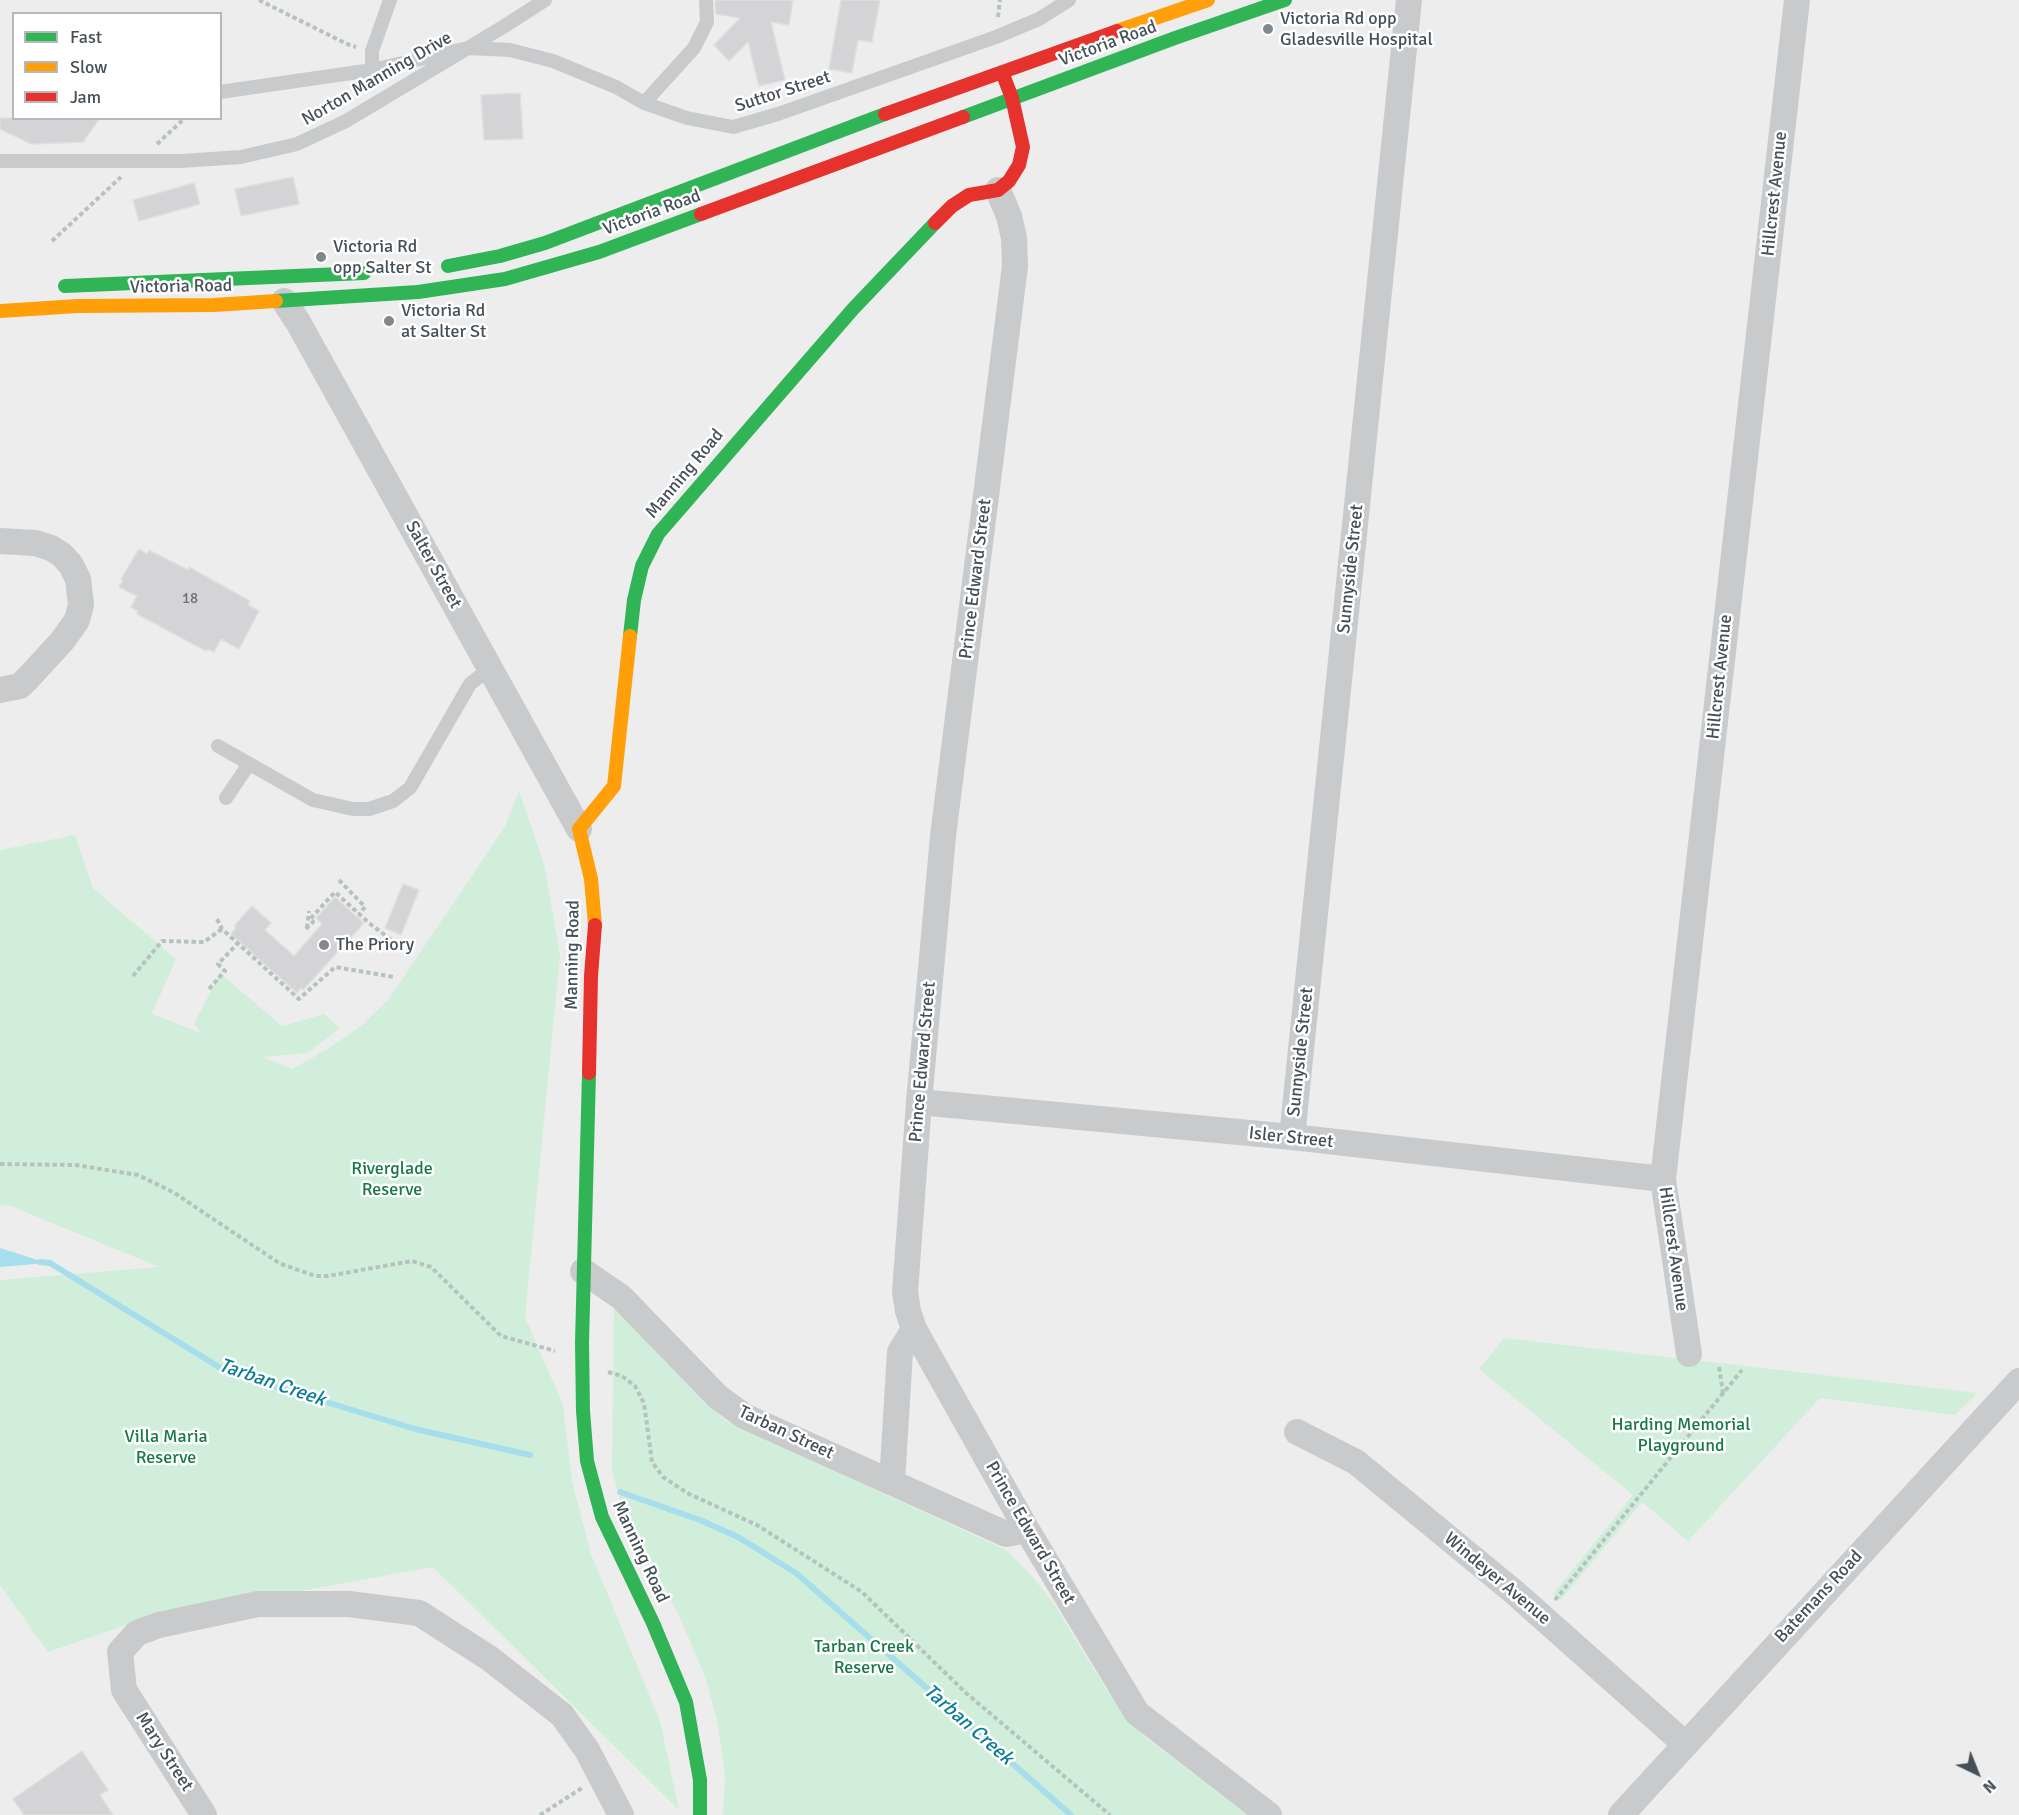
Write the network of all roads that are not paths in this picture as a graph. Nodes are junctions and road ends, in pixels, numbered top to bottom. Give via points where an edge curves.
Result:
1 (390, 0) edge
2 (545, 0) edge
3 (706, 0) edge
4 (1069, 0) edge
5 (1208, 0) edge
6 (1285, 0) edge
7 (1409, 0) edge
8 (1797, 0) edge
9 (468, 48) junction
10 (372, 70) junction
11 (1002, 72) junction
12 (222, 92) edge
13 (1012, 98) junction
14 (644, 103) junction
15 (0, 161) edge
16 (998, 190) junction
17 (434, 267) dead end
18 (382, 272) dead end
19 (56, 286) dead end
20 (284, 301) junction
21 (0, 311) edge
22 (0, 541) edge
23 (490, 668) junction
24 (0, 690) edge
25 (218, 746) dead end
26 (249, 764) junction
27 (226, 798) dead end
28 (579, 829) junction
29 (919, 1102) junction
30 (1292, 1137) junction
31 (1663, 1179) junction
32 (583, 1271) junction
33 (914, 1329) junction
34 (1689, 1354) dead end
35 (2019, 1381) edge
36 (1297, 1432) dead end
37 (892, 1482) junction
38 (1027, 1530) junction
39 (1685, 1744) junction
40 (204, 1815) edge
41 (621, 1815) edge
42 (700, 1815) edge
43 (1269, 1815) edge
44 (1621, 1815) edge

1 - 10 lane via 372,51
2 - 9 lane, Norton Manning Drive
3 - 14 lane via 707,21 694,48
4 - 14 lane, Suttor Street via 1039,20 996,37 733,127 687,118
5 - 11 main road, Victoria Road
6 - 13 main road, Victoria Road
7 - 30 street, Sunnyside Street
8 - 31 street, Hillcrest Avenue
9 - 10 lane
9 - 14 lane, Suttor Street via 510,50 553,61
9 - 15 lane, Norton Manning Drive via 346,121 297,144 241,157 181,161
10 - 12 lane
11 - 13 main road
11 - 17 main road, Victoria Road via 545,243 500,256
13 - 16 main road via 1023,147 1019,165
13 - 20 main road, Victoria Road via 552,267 447,289
16 - 28 main road, Manning Road via 969,195 938,220 853,309 658,534 642,566 634,600 614,786
16 - 29 street, Prince Edward Street via 1014,238 1015,266 943,836
18 - 19 main road, Victoria Road
20 - 21 main road, Victoria Road
20 - 23 street, Salter Street
22 - 24 street via 35,543 62,555 78,579 81,605 77,620 25,681 20,686
23 - 26 lane via 470,684 410,788 393,801 369,809 353,809 313,800
23 - 28 street, Salter Street
25 - 26 lane
26 - 27 lane
28 - 32 main road, Manning Road via 591,879 595,919
29 - 30 street, Isler Street
29 - 33 street, Prince Edward Street via 905,1292
30 - 31 street, Isler Street
31 - 34 street, Hillcrest Avenue
32 - 37 street, Tarban Street via 621,1297 729,1406
32 - 42 main road, Manning Road via 584,1411 590,1472 602,1517 686,1702 700,1780
33 - 37 street via 900,1352
33 - 38 street, Prince Edward Street
35 - 39 street, Batemans Road
36 - 39 street, Windeyer Avenue via 1356,1462 1542,1617
37 - 38 street, Tarban Street via 1006,1534
38 - 43 street, Prince Edward Street via 1137,1713
39 - 44 street, Batemans Road
40 - 41 street, Mary Street via 124,1690 120,1652 137,1633 258,1604 350,1604 419,1613 489,1658 562,1715 587,1750

